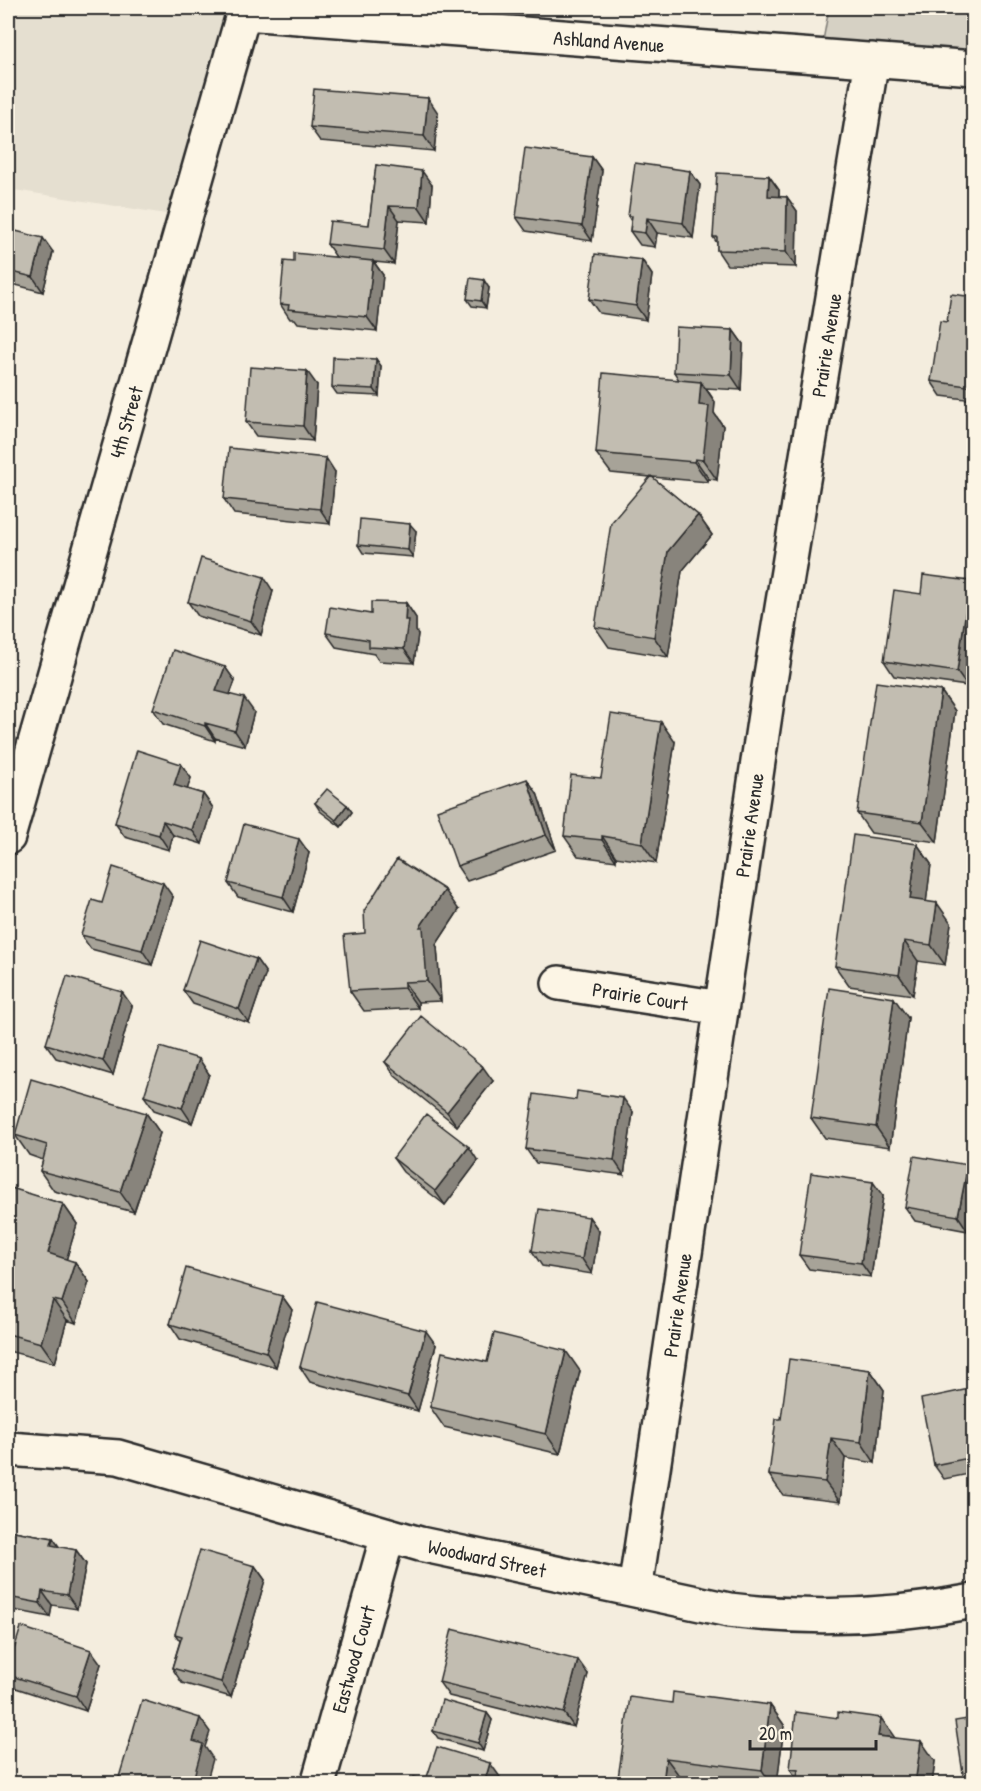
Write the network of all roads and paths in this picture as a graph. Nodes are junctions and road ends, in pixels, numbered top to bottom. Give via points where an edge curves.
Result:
1 (244, 10) edge
2 (872, 60) junction
3 (974, 68) edge
4 (8, 834) edge
5 (559, 983) dead end
6 (722, 1008) junction
7 (8, 1449) edge
8 (388, 1535) junction
9 (635, 1590) junction
10 (974, 1601) edge
11 (318, 1784) edge

1 - 2 street, Ashland Avenue
1 - 4 street, 4th Street
2 - 3 street, Ashland Avenue
2 - 6 street, Prairie Avenue via 770,681
5 - 6 street, Prairie Court
6 - 9 street, Prairie Avenue
7 - 8 street, Woodward Street via 118,1457
8 - 9 street, Woodward Street
8 - 11 street, Eastwood Court
9 - 10 street, Woodward Street via 729,1610 805,1617 870,1616

